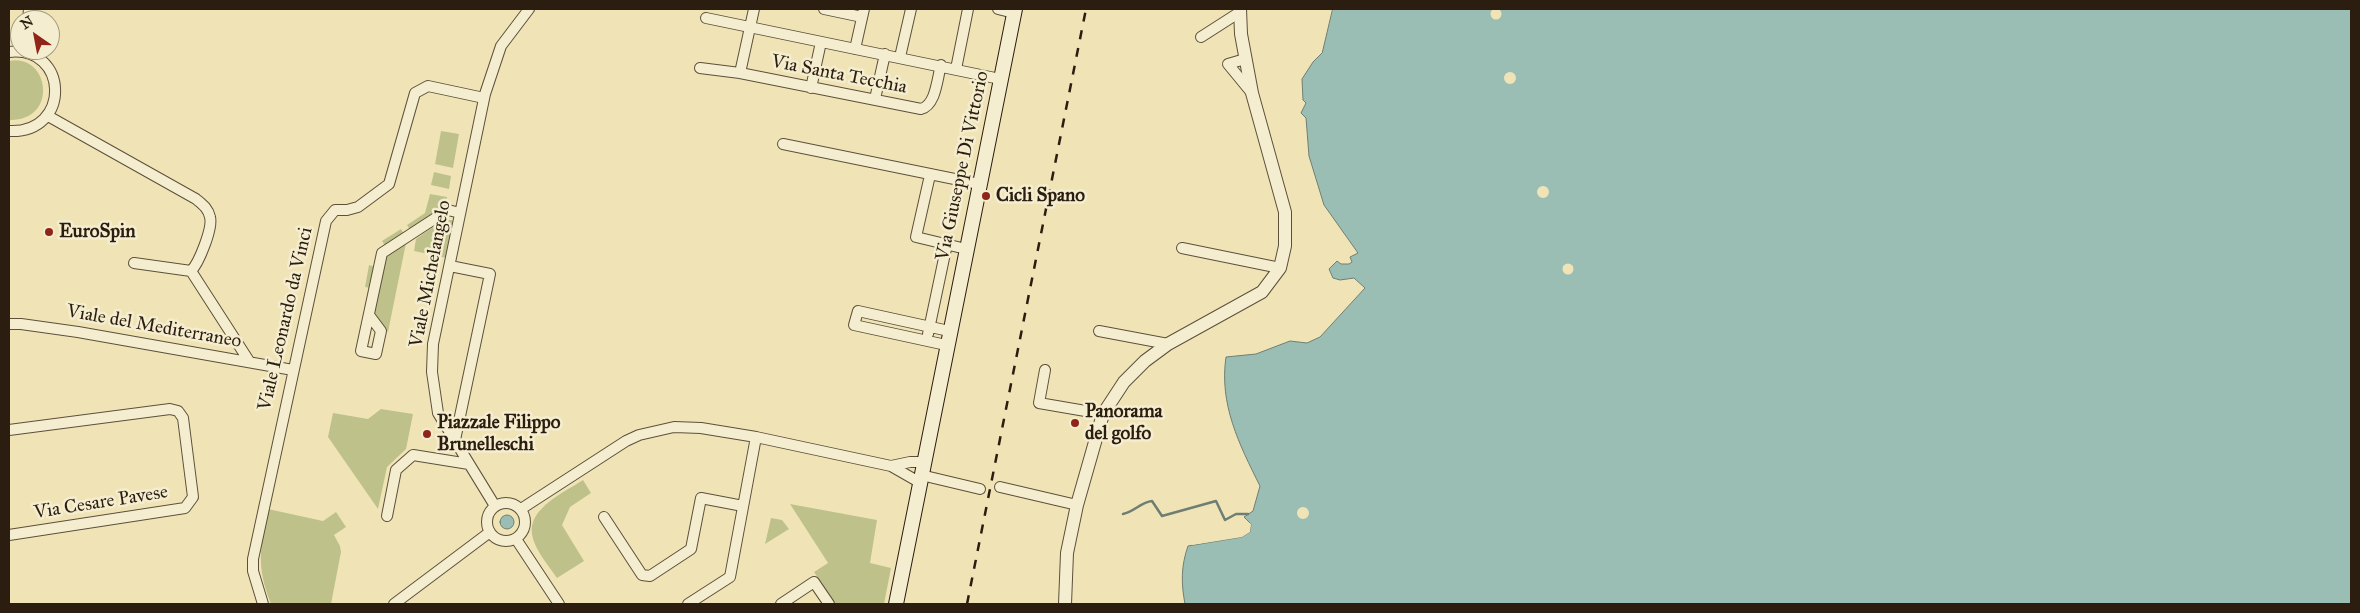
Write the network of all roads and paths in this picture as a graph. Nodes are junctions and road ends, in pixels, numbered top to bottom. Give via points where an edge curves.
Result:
1 (529, 9) edge
2 (754, 9) edge
3 (824, 9) edge
4 (911, 9) edge
5 (968, 9) edge
6 (998, 9) edge
7 (1240, 10) edge
8 (1014, 11) edge
9 (863, 13) edge
10 (706, 18) dead end
11 (750, 27) junction
12 (1200, 37) dead end
13 (821, 42) junction
14 (855, 49) junction
15 (885, 54) junction
16 (900, 57) junction
17 (1245, 59) junction
18 (40, 60) edge
19 (940, 65) junction
20 (700, 68) dead end
21 (956, 68) junction
22 (740, 73) junction
23 (1000, 79) junction
24 (811, 88) junction
25 (1252, 93) junction
26 (485, 96) junction
27 (874, 99) junction
28 (48, 116) junction
29 (9, 131) edge
30 (784, 144) dead end
31 (930, 175) junction
32 (979, 184) junction
33 (460, 213) junction
34 (947, 244) junction
35 (1182, 248) dead end
36 (966, 249) junction
37 (134, 263) dead end
38 (450, 266) junction
39 (1280, 268) junction
40 (191, 271) junction
41 (369, 314) dead end
42 (9, 324) edge
43 (930, 327) junction
44 (948, 331) junction
45 (1099, 331) dead end
46 (926, 341) junction
47 (1168, 344) junction
48 (946, 345) junction
49 (250, 361) junction
50 (292, 370) junction
51 (1045, 370) dead end
52 (1103, 414) junction
53 (9, 430) edge
54 (756, 437) junction
55 (455, 440) junction
56 (470, 464) junction
57 (891, 466) junction
58 (921, 473) junction
59 (1000, 487) dead end
60 (980, 489) dead end
61 (1077, 505) junction
62 (495, 506) junction
63 (743, 506) junction
64 (521, 509) junction
65 (387, 516) dead end
66 (604, 517) dead end
67 (490, 532) junction
68 (9, 535) edge
69 (516, 539) junction
70 (554, 602) edge
71 (395, 603) edge
72 (262, 604) edge
73 (688, 604) edge
74 (781, 604) edge
75 (829, 604) edge
76 (896, 604) edge
77 (1065, 604) edge

1 - 26 street, Viale Michelangelo via 501,46
2 - 11 street
3 - 9 street
4 - 16 street
5 - 21 street
6 - 8 street
7 - 12 street
7 - 17 street
8 - 23 main road, Via Giuseppe Di Vittorio
9 - 14 street
10 - 11 street
11 - 13 street
11 - 22 street
13 - 14 street
13 - 24 street
14 - 15 street
15 - 16 street
15 - 27 street
16 - 19 street
17 - 25 street
17 - 25 street via 1228,64
18 - 28 street via 51,71 56,94
19 - 21 street
19 - 27 street, Via Santa Tecchia via 927,108 921,110
20 - 22 street, Via Santa Tecchia
21 - 23 street
22 - 24 street, Via Santa Tecchia
23 - 32 main road, Via Giuseppe Di Vittorio
24 - 27 street, Via Santa Tecchia
25 - 39 street via 1285,212 1285,246
26 - 33 street, Viale Michelangelo
26 - 50 street, Viale Leonardo da Vinci via 428,86 412,97 389,184 358,206 335,210 326,221
28 - 29 street via 30,129
28 - 40 street via 196,198 206,207 211,218 200,258
30 - 31 street
31 - 32 street
31 - 34 street via 916,237
32 - 36 main road, Via Giuseppe Di Vittorio
33 - 38 street, Viale Michelangelo
33 - 41 street via 448,210 382,253
34 - 36 street
34 - 43 street, Via Giuseppe Di Vittorio
35 - 39 street
36 - 44 main road, Via Giuseppe Di Vittorio
37 - 40 street
38 - 55 street, Viale Michelangelo via 433,344 432,372 438,413
38 - 55 street via 490,274
39 - 47 street via 1262,292
40 - 49 street
42 - 49 street, Viale del Mediterraneo via 78,332
43 - 44 street
43 - 46 street, Via Giuseppe Di Vittorio
43 - 46 street via 858,311 854,325
44 - 48 main road, Via Giuseppe Di Vittorio
45 - 47 street
46 - 48 street
47 - 52 street via 1124,382
48 - 58 main road, Via Giuseppe Di Vittorio
49 - 50 street, Viale del Mediterraneo
50 - 72 street, Viale Leonardo da Vinci via 253,559
51 - 52 street via 1039,403
52 - 61 street
53 - 68 street, Via Cesare Pavese via 170,408 183,418 193,498 185,508
54 - 57 street
54 - 63 street
54 - 64 street via 700,428 674,428 639,435 604,453
55 - 56 street, Viale Michelangelo
56 - 62 street, Viale Michelangelo
56 - 65 street via 413,455 396,470
57 - 58 street
57 - 58 street via 910,462
58 - 60 street
58 - 76 main road, Via Giuseppe Di Vittorio
59 - 61 street
61 - 77 street via 1067,553
62 - 64 street via 509,502
62 - 67 street via 487,518
63 - 66 street via 701,498 691,548 646,577
63 - 73 street via 730,577
64 - 69 street via 526,525
67 - 69 street via 501,540
67 - 71 street
69 - 70 street
74 - 75 street via 814,582

